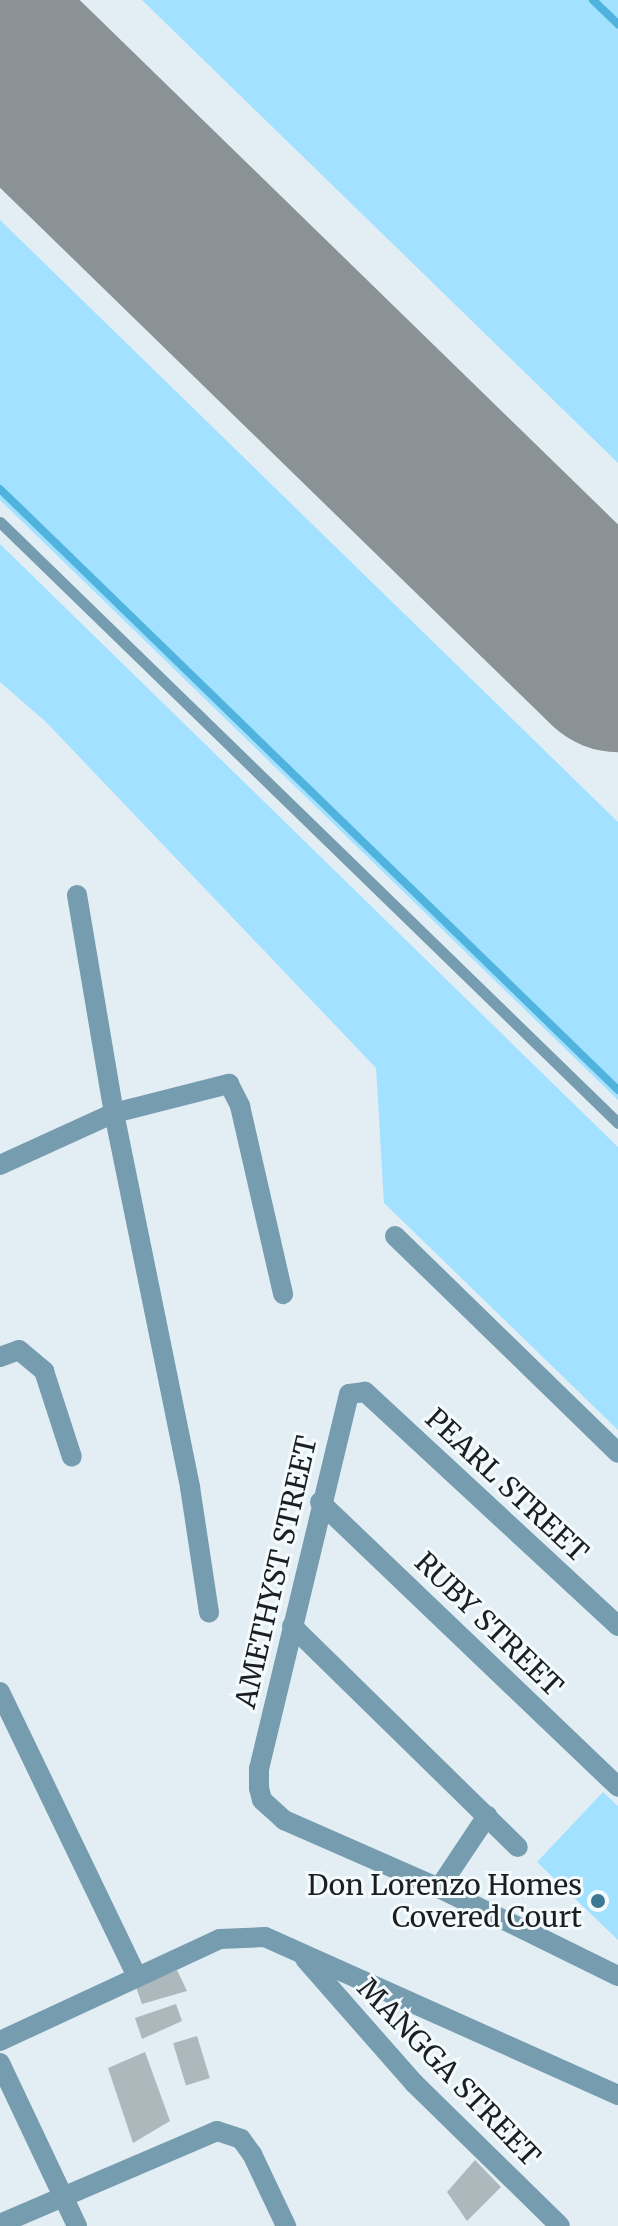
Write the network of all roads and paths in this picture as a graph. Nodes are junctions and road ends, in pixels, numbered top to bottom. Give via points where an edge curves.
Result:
1 (0, 522) edge
2 (77, 895) dead end
3 (114, 1113) junction
4 (618, 1123) edge
5 (0, 1165) edge
6 (395, 1236) dead end
7 (283, 1294) dead end
8 (0, 1357) edge
9 (355, 1392) joint
10 (618, 1453) edge
11 (72, 1457) dead end
12 (320, 1502) junction
13 (209, 1613) dead end
14 (292, 1626) junction
15 (618, 1626) edge
16 (0, 1692) edge
17 (618, 1787) edge
18 (487, 1816) junction
19 (518, 1847) dead end
20 (439, 1888) junction
21 (300, 1953) junction
22 (618, 1976) edge
23 (137, 1977) junction
24 (0, 2041) edge
25 (0, 2063) edge
26 (618, 2095) edge
27 (63, 2197) junction
28 (0, 2224) edge
29 (77, 2226) edge
30 (286, 2226) edge
31 (560, 2226) edge

1 - 4 lane
2 - 3 street
3 - 5 street
3 - 7 street via 219,1086 235,1088
3 - 13 street via 167,1364
6 - 10 street
8 - 11 street via 19,1350 44,1371
9 - 12 street, AMETHYST STREET via 346,1398
9 - 15 street, PEARL STREET via 365,1392
12 - 14 street, AMETHYST STREET
12 - 17 street, RUBY STREET
14 - 18 street
14 - 20 street, AMETHYST STREET via 259,1769 262,1800 284,1820
16 - 23 street
18 - 19 street
18 - 20 street
20 - 22 street
21 - 23 street via 265,1937 220,1939
21 - 26 street
21 - 31 street, MANGGA STREET via 414,2083
23 - 24 street
25 - 27 street
27 - 28 street
27 - 29 street
27 - 30 street via 204,2135 230,2132 252,2154

